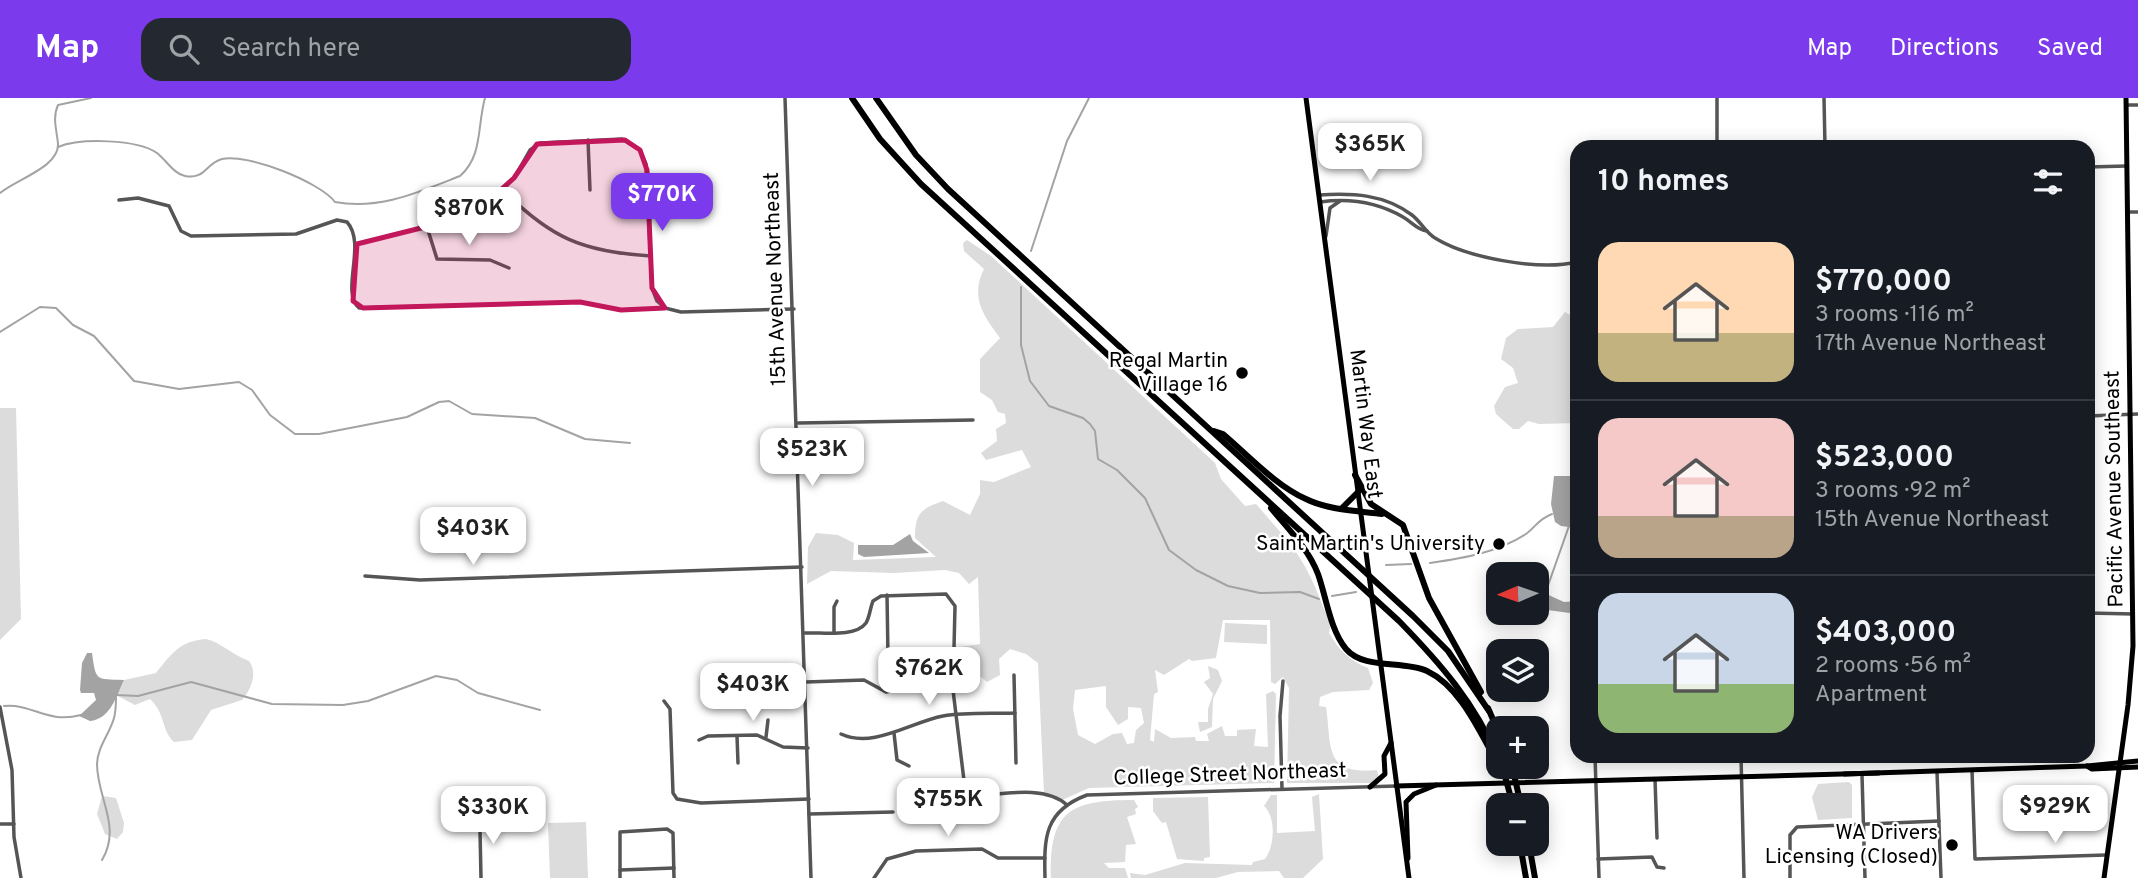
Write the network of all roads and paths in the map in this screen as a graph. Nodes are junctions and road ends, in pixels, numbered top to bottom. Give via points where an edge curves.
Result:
1 (785, 98) edge
2 (852, 98) edge
3 (876, 98) edge
4 (1306, 98) edge
5 (1717, 98) edge
6 (1824, 98) edge
7 (2126, 98) edge
8 (2138, 104) edge
9 (2126, 106) junction
10 (588, 140) junction
11 (1717, 140) edge
12 (1825, 140) edge
13 (2127, 166) junction
14 (2095, 167) edge
15 (502, 189) junction
16 (590, 190) dead end
17 (1320, 198) junction
18 (119, 200) dead end
19 (1345, 200) junction
20 (2128, 212) junction
21 (2138, 212) edge
22 (427, 227) junction
23 (1427, 231) junction
24 (1325, 238) junction
25 (357, 244) junction
26 (651, 256) junction
27 (1570, 263) edge
28 (509, 268) dead end
29 (665, 308) junction
30 (794, 309) junction
31 (2138, 414) edge
32 (2130, 415) junction
33 (2095, 416) edge
34 (973, 420) dead end
35 (798, 423) junction
36 (1210, 430) junction
37 (1355, 475) junction
38 (1257, 490) junction
39 (1358, 492) junction
40 (1340, 509) junction
41 (1360, 512) junction
42 (1387, 514) junction
43 (2135, 531) edge
44 (802, 567) junction
45 (365, 576) dead end
46 (887, 595) junction
47 (837, 601) dead end
48 (2095, 613) edge
49 (2133, 614) junction
50 (834, 632) junction
51 (804, 633) junction
52 (888, 657) dead end
53 (1380, 663) junction
54 (1014, 675) dead end
55 (1283, 681) dead end
56 (806, 682) junction
57 (898, 689) dead end
58 (664, 701) dead end
59 (0, 707) edge
60 (1489, 711) junction
61 (1015, 713) junction
62 (954, 714) junction
63 (1491, 716) edge
64 (768, 720) dead end
65 (1486, 731) edge
66 (894, 733) junction
67 (841, 734) dead end
68 (737, 736) junction
69 (766, 737) junction
70 (699, 740) dead end
71 (1391, 743) junction
72 (1486, 743) edge
73 (808, 748) junction
74 (2138, 761) edge
75 (738, 763) dead end
76 (1016, 763) dead end
77 (1595, 763) edge
78 (1741, 763) edge
79 (2119, 765) junction
80 (909, 766) dead end
81 (2138, 767) edge
82 (1972, 770) junction
83 (1937, 771) junction
84 (1879, 773) junction
85 (1844, 774) junction
86 (1862, 775) junction
87 (1742, 776) junction
88 (1655, 779) junction
89 (1595, 781) junction
90 (1436, 785) junction
91 (1396, 786) junction
92 (1370, 787) junction
93 (1282, 789) junction
94 (809, 799) junction
95 (1067, 804) junction
96 (893, 811) dead end
97 (810, 814) junction
98 (475, 821) dead end
99 (1939, 821) junction
100 (0, 824) edge
101 (14, 824) junction
102 (1863, 824) junction
103 (1657, 838) dead end
104 (2106, 855) junction
105 (1522, 856) edge
106 (1531, 856) edge
107 (1045, 858) junction
108 (1598, 859) junction
109 (1407, 864) junction
110 (674, 867) junction
111 (1664, 868) dead end
112 (620, 870) junction
113 (21, 878) edge
114 (481, 878) edge
115 (620, 878) edge
116 (674, 878) edge
117 (811, 878) edge
118 (874, 878) edge
119 (1045, 878) edge
120 (1409, 878) edge
121 (1526, 878) edge
122 (1535, 878) edge
123 (1599, 878) edge
124 (1744, 878) edge
125 (1790, 878) edge
126 (1865, 878) edge
127 (1941, 878) edge
128 (2104, 878) edge

1 - 30 street, 15th Avenue Northeast
2 - 38 highway via 880,139 916,178
3 - 36 highway via 943,184
4 - 17 main road, Martin Way East
5 - 11 street
6 - 12 street
7 - 9 main road, Pacific Avenue Southeast
8 - 9 street
9 - 13 main road, Pacific Avenue Southeast
10 - 15 street via 546,141 534,146
10 - 16 street
10 - 26 street via 628,141 640,150 646,164
13 - 14 street
13 - 20 main road, Pacific Avenue Southeast
15 - 22 street via 468,217
15 - 26 street via 537,222 572,243 601,252
17 - 19 street
17 - 23 street via 1356,194 1379,199 1412,215
17 - 24 main road, Martin Way East
18 - 25 street via 138,198 169,205 181,231 191,236 296,234 339,220 350,225
19 - 23 street via 1381,207
19 - 24 street via 1330,208
20 - 21 street
20 - 32 main road, Pacific Avenue Southeast
22 - 25 street
22 - 28 street via 437,259 489,260
23 - 27 street via 1453,247 1482,255 1538,265
24 - 37 main road, Martin Way East
25 - 29 street via 353,295 359,308 580,302 621,310
26 - 29 street via 653,291
29 - 30 street via 681,312
30 - 35 street, 15th Avenue Northeast
31 - 32 street
32 - 33 street
32 - 43 main road, Pacific Avenue Southeast
34 - 35 street
35 - 44 street, 15th Avenue Northeast
36 - 40 highway via 1223,434 1298,495
36 - 60 highway via 1448,651
37 - 39 main road, Martin Way East
37 - 42 highway via 1371,504
38 - 53 highway via 1306,550 1345,647 1353,655
38 - 65 highway via 1390,612 1456,682
39 - 40 highway
39 - 41 main road, Martin Way East
40 - 41 highway
41 - 42 highway
41 - 53 main road, Martin Way East
42 - 60 highway via 1409,537 1429,598
43 - 49 main road, Pacific Avenue Southeast
44 - 45 street via 420,580
44 - 51 street, 15th Avenue Northeast
46 - 50 street via 873,601 869,618 860,628
46 - 52 street
46 - 62 street via 950,596 955,606
47 - 50 street
48 - 49 street
49 - 79 main road, Pacific Avenue Southeast via 2131,675
50 - 51 street
51 - 56 street, 15th Avenue Northeast
53 - 71 main road, Martin Way East
53 - 72 highway via 1406,664 1440,679 1462,703
54 - 61 street
55 - 93 street via 1279,716
56 - 57 street via 864,680 886,692
56 - 73 street, 15th Avenue Northeast
58 - 94 street via 670,709 673,793 677,799 701,803
59 - 101 street via 14,782
60 - 63 highway
61 - 62 street
61 - 76 street
62 - 66 street
62 - 95 street via 966,797 1042,793
64 - 69 street
66 - 67 street
66 - 80 street via 897,760
68 - 69 street
68 - 70 street
68 - 75 street
69 - 73 street via 783,747
71 - 91 main road, Martin Way East
71 - 92 main road via 1384,757 1385,774
73 - 94 street, 15th Avenue Northeast
74 - 79 main road
77 - 89 street
78 - 87 street
79 - 81 main road
79 - 82 main road
79 - 104 main road, Pacific Avenue Southeast
82 - 83 main road
82 - 104 street via 1975,859
83 - 84 main road
83 - 99 street
84 - 85 main road
84 - 86 main road
85 - 86 main road
85 - 87 main road
86 - 102 street
87 - 88 main road
87 - 124 street
88 - 89 main road
88 - 103 street
89 - 90 main road
89 - 108 street
90 - 91 main road
90 - 109 main road via 1406,802
91 - 92 street, College Street Northeast
91 - 109 main road, Martin Way East
92 - 93 street, College Street Northeast
93 - 95 street, College Street Northeast via 1098,794
94 - 97 street, 15th Avenue Northeast
95 - 107 street via 1048,828
96 - 97 street
97 - 117 street, 15th Avenue Northeast
98 - 114 street via 480,830
99 - 102 street
99 - 127 street
100 - 101 street
101 - 113 street
102 - 125 street via 1793,830
102 - 126 street
104 - 128 main road, Pacific Avenue Southeast
105 - 121 highway
106 - 122 highway
107 - 118 street via 998,858 982,849 916,851 887,859
107 - 119 street
108 - 111 street via 1652,857 1657,867
108 - 123 street
109 - 120 main road, Martin Way East
110 - 112 street
110 - 112 street via 673,833 667,829 620,832
110 - 116 street
112 - 115 street

